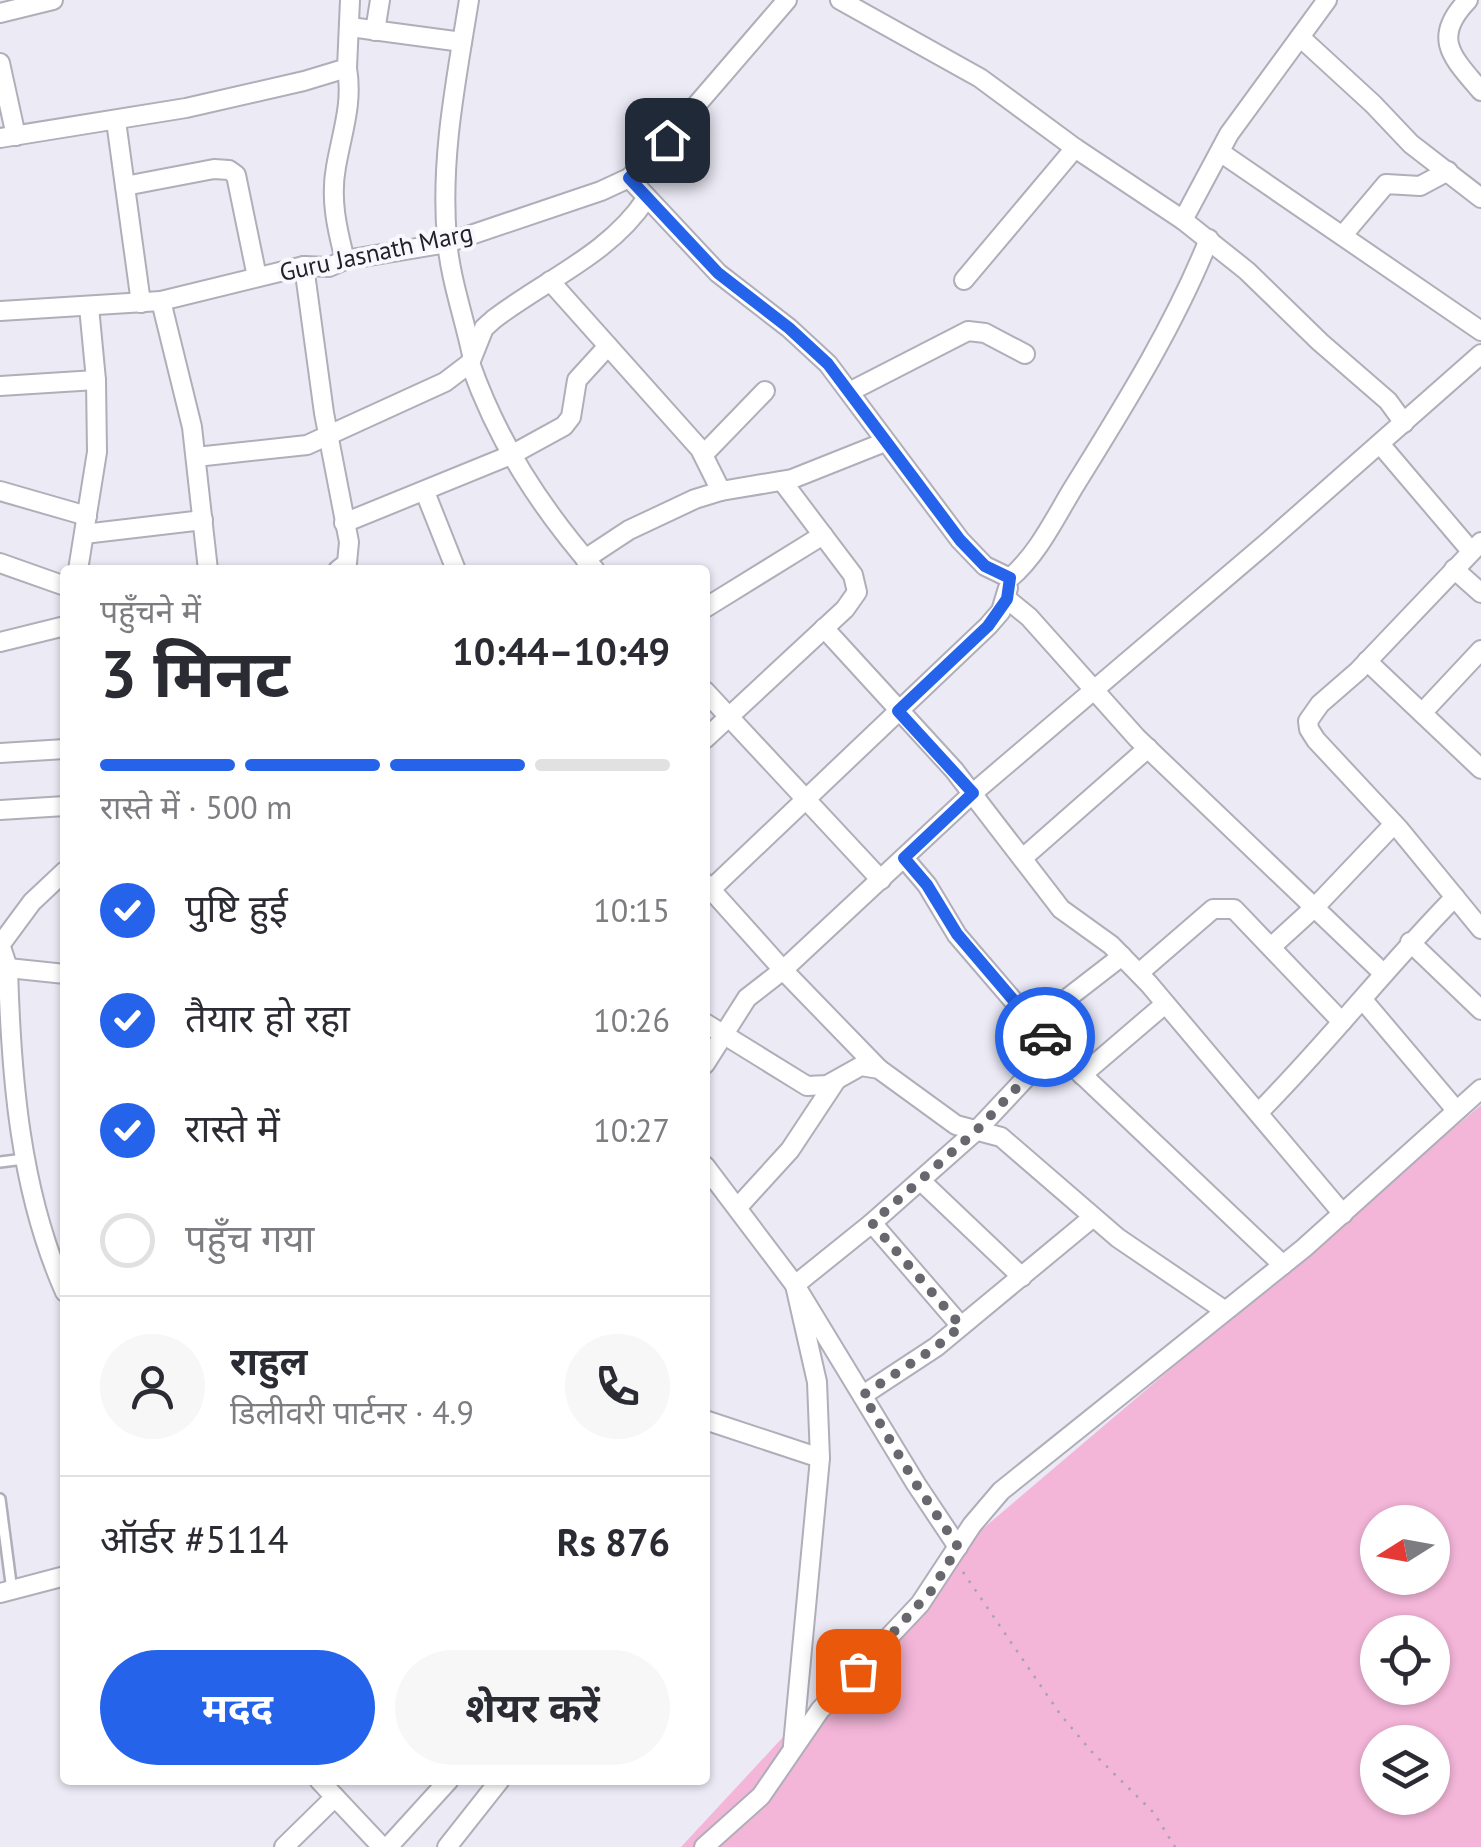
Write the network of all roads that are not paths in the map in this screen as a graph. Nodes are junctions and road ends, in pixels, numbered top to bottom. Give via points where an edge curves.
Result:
1 (53, 0) edge
2 (350, 0) edge
3 (380, 0) edge
4 (469, 0) edge
5 (787, 0) edge
6 (840, 0) edge
7 (1327, 0) edge
8 (1468, 0) edge
9 (0, 13) edge
10 (350, 27) junction
11 (375, 31) junction
12 (1300, 37) junction
13 (462, 42) junction
14 (0, 63) edge
15 (348, 68) junction
16 (1481, 91) edge
17 (116, 120) junction
18 (8, 138) edge
19 (1075, 148) junction
20 (1220, 152) junction
21 (1448, 171) junction
22 (629, 178) junction
23 (126, 186) junction
24 (1481, 198) edge
25 (646, 199) junction
26 (1184, 220) junction
27 (1342, 235) junction
28 (1209, 239) junction
29 (447, 242) junction
30 (345, 260) junction
31 (304, 266) junction
32 (257, 277) junction
33 (964, 280) dead end
34 (550, 281) junction
35 (161, 301) junction
36 (141, 303) junction
37 (89, 308) junction
38 (0, 311) edge
39 (1481, 331) edge
40 (608, 346) junction
41 (1025, 354) dead end
42 (1481, 354) edge
43 (471, 359) junction
44 (96, 380) junction
45 (0, 386) edge
46 (766, 391) dead end
47 (851, 391) junction
48 (1404, 424) junction
49 (329, 435) junction
50 (885, 442) junction
51 (1380, 444) junction
52 (704, 454) junction
53 (510, 456) junction
54 (196, 457) junction
55 (782, 481) junction
56 (721, 490) junction
57 (0, 491) edge
58 (425, 492) junction
59 (203, 520) junction
60 (344, 523) junction
61 (85, 525) junction
62 (823, 534) junction
63 (1476, 547) edge
64 (0, 563) edge
65 (590, 564) edge
66 (79, 565) edge
67 (208, 565) edge
68 (344, 565) edge
69 (454, 565) edge
70 (1454, 569) junction
71 (1010, 578) junction
72 (60, 584) edge
73 (1481, 593) edge
74 (1007, 599) junction
75 (710, 605) edge
76 (60, 627) edge
77 (824, 628) junction
78 (0, 642) edge
79 (1481, 650) edge
80 (1368, 661) junction
81 (1094, 690) junction
82 (710, 696) edge
83 (898, 711) junction
84 (1422, 713) junction
85 (728, 716) junction
86 (710, 734) edge
87 (1148, 748) junction
88 (60, 749) edge
89 (0, 752) edge
90 (1480, 765) edge
91 (973, 793) junction
92 (804, 800) junction
93 (60, 806) edge
94 (0, 810) edge
95 (1394, 824) junction
96 (1024, 857) junction
97 (904, 858) junction
98 (60, 876) edge
99 (880, 880) junction
100 (710, 886) edge
101 (710, 892) edge
102 (1455, 897) junction
103 (1316, 906) junction
104 (1481, 929) edge
105 (1410, 942) junction
106 (0, 944) edge
107 (1271, 946) junction
108 (1122, 956) junction
109 (8, 968) junction
110 (783, 970) junction
111 (60, 973) edge
112 (1139, 973) junction
113 (1384, 974) junction
114 (1363, 1000) junction
115 (1165, 1004) junction
116 (1481, 1010) edge
117 (1342, 1022) junction
118 (1034, 1024) junction
119 (710, 1026) edge
120 (725, 1033) junction
121 (1054, 1048) junction
122 (710, 1056) edge
123 (879, 1069) junction
124 (1082, 1075) junction
125 (836, 1080) junction
126 (1481, 1089) edge
127 (1456, 1110) junction
128 (1258, 1113) junction
129 (977, 1130) junction
130 (24, 1159) junction
131 (0, 1162) edge
132 (710, 1172) edge
133 (920, 1181) junction
134 (738, 1207) junction
135 (1343, 1214) junction
136 (1092, 1218) junction
137 (872, 1223) junction
138 (1283, 1265) junction
139 (1022, 1277) junction
140 (60, 1278) edge
141 (796, 1285) junction
142 (1224, 1310) junction
143 (961, 1326) junction
144 (863, 1395) junction
145 (710, 1422) edge
146 (820, 1458) junction
147 (0, 1498) edge
148 (955, 1551) junction
149 (60, 1577) edge
150 (6, 1592) edge
151 (792, 1755) junction
152 (323, 1785) edge
153 (444, 1785) edge
154 (496, 1785) edge
155 (335, 1797) junction
156 (284, 1847) edge
157 (385, 1847) edge
158 (447, 1847) edge
159 (704, 1847) edge

1 - 9 street
2 - 10 street
3 - 11 street
4 - 13 street
5 - 22 street, Guru Jasnath Marg
6 - 19 street via 980,78
7 - 12 street
8 - 16 street via 1449,22 1447,38
10 - 11 street
10 - 15 street
11 - 13 street
12 - 20 street
12 - 21 street
13 - 29 street via 446,152
14 - 18 street
15 - 17 street
15 - 30 street via 350,108 334,196
17 - 18 street
17 - 23 street
19 - 26 street
19 - 33 street
20 - 26 street
20 - 27 street
21 - 24 street
21 - 27 street via 1420,186 1386,184
22 - 25 street
22 - 29 street, Guru Jasnath Marg
23 - 32 street via 229,170 236,175
23 - 36 street
25 - 34 street via 602,246
25 - 47 street
26 - 28 street
27 - 39 street
28 - 48 street via 1388,401
28 - 71 street via 1125,405
29 - 30 street, Guru Jasnath Marg
29 - 43 street
30 - 31 street, Guru Jasnath Marg
31 - 32 street, Guru Jasnath Marg
31 - 49 street
32 - 35 street, Guru Jasnath Marg
34 - 40 street
34 - 43 street via 484,328
35 - 36 street, Guru Jasnath Marg
35 - 54 street
36 - 37 street, Guru Jasnath Marg
37 - 38 street, Guru Jasnath Marg
37 - 44 street
40 - 52 street
40 - 53 street via 576,380 564,426
41 - 47 street via 968,331
42 - 48 street
43 - 49 street via 446,382
43 - 53 street
44 - 45 street
44 - 61 street via 97,452
46 - 52 street
47 - 50 street
48 - 51 street
49 - 54 street via 282,450
49 - 60 street
50 - 55 street
50 - 71 street via 960,540 985,566
51 - 63 street
51 - 81 street
52 - 56 street
53 - 58 street
53 - 65 street
54 - 59 street
55 - 56 street
55 - 62 street
56 - 65 street via 669,510
57 - 61 street
58 - 60 street
58 - 69 street
59 - 61 street
59 - 67 street
60 - 68 street
61 - 66 street
62 - 75 street
62 - 77 street via 857,584 852,602
63 - 70 street
64 - 72 street
70 - 73 street
70 - 80 street
71 - 74 street
74 - 81 street
74 - 83 street via 988,626
76 - 78 street
77 - 83 street
77 - 85 street
79 - 84 street
80 - 84 street
80 - 95 street via 1320,704 1309,729
81 - 87 street
81 - 91 street
82 - 85 street
83 - 91 street
83 - 92 street
84 - 90 street
85 - 86 street
85 - 92 street
87 - 96 street
87 - 103 street
88 - 89 street
91 - 96 street
91 - 97 street
92 - 99 street
92 - 100 street
93 - 94 street
95 - 102 street
95 - 103 street
96 - 108 street via 1061,908
97 - 99 street
97 - 118 street via 957,934
98 - 106 street
99 - 110 street
101 - 110 street
102 - 104 street
102 - 105 street
103 - 107 street
103 - 113 street
105 - 113 street
105 - 116 street
106 - 109 street
107 - 112 street via 1241,913 1225,906 1200,918
107 - 117 street
108 - 112 street
108 - 118 street
109 - 111 street
109 - 130 street
110 - 120 street via 747,998
110 - 123 street
112 - 115 street
113 - 114 street
114 - 117 street
114 - 127 street
115 - 124 street
115 - 128 street
117 - 128 street
118 - 121 street
119 - 120 street
120 - 122 street
120 - 125 street via 807,1086
121 - 124 street
121 - 129 street
123 - 125 street via 860,1066
123 - 129 street via 956,1125
124 - 138 street
125 - 134 street via 790,1150
126 - 127 street
127 - 135 street
128 - 135 street
129 - 133 street
129 - 136 street via 1011,1144
130 - 131 lane
130 - 140 street
132 - 134 street
133 - 137 street
133 - 139 street
134 - 141 street
135 - 138 street
136 - 139 street
136 - 142 street
137 - 141 street
137 - 143 street
138 - 142 street
139 - 143 street
141 - 144 street
141 - 146 street via 817,1382
142 - 148 street via 1001,1492
143 - 144 street
144 - 148 street
145 - 146 street
146 - 151 street
147 - 150 lane
148 - 151 street via 932,1590 820,1710
149 - 150 street
151 - 159 street via 761,1796
152 - 155 street
153 - 157 street
154 - 158 street
155 - 156 street
155 - 157 street

